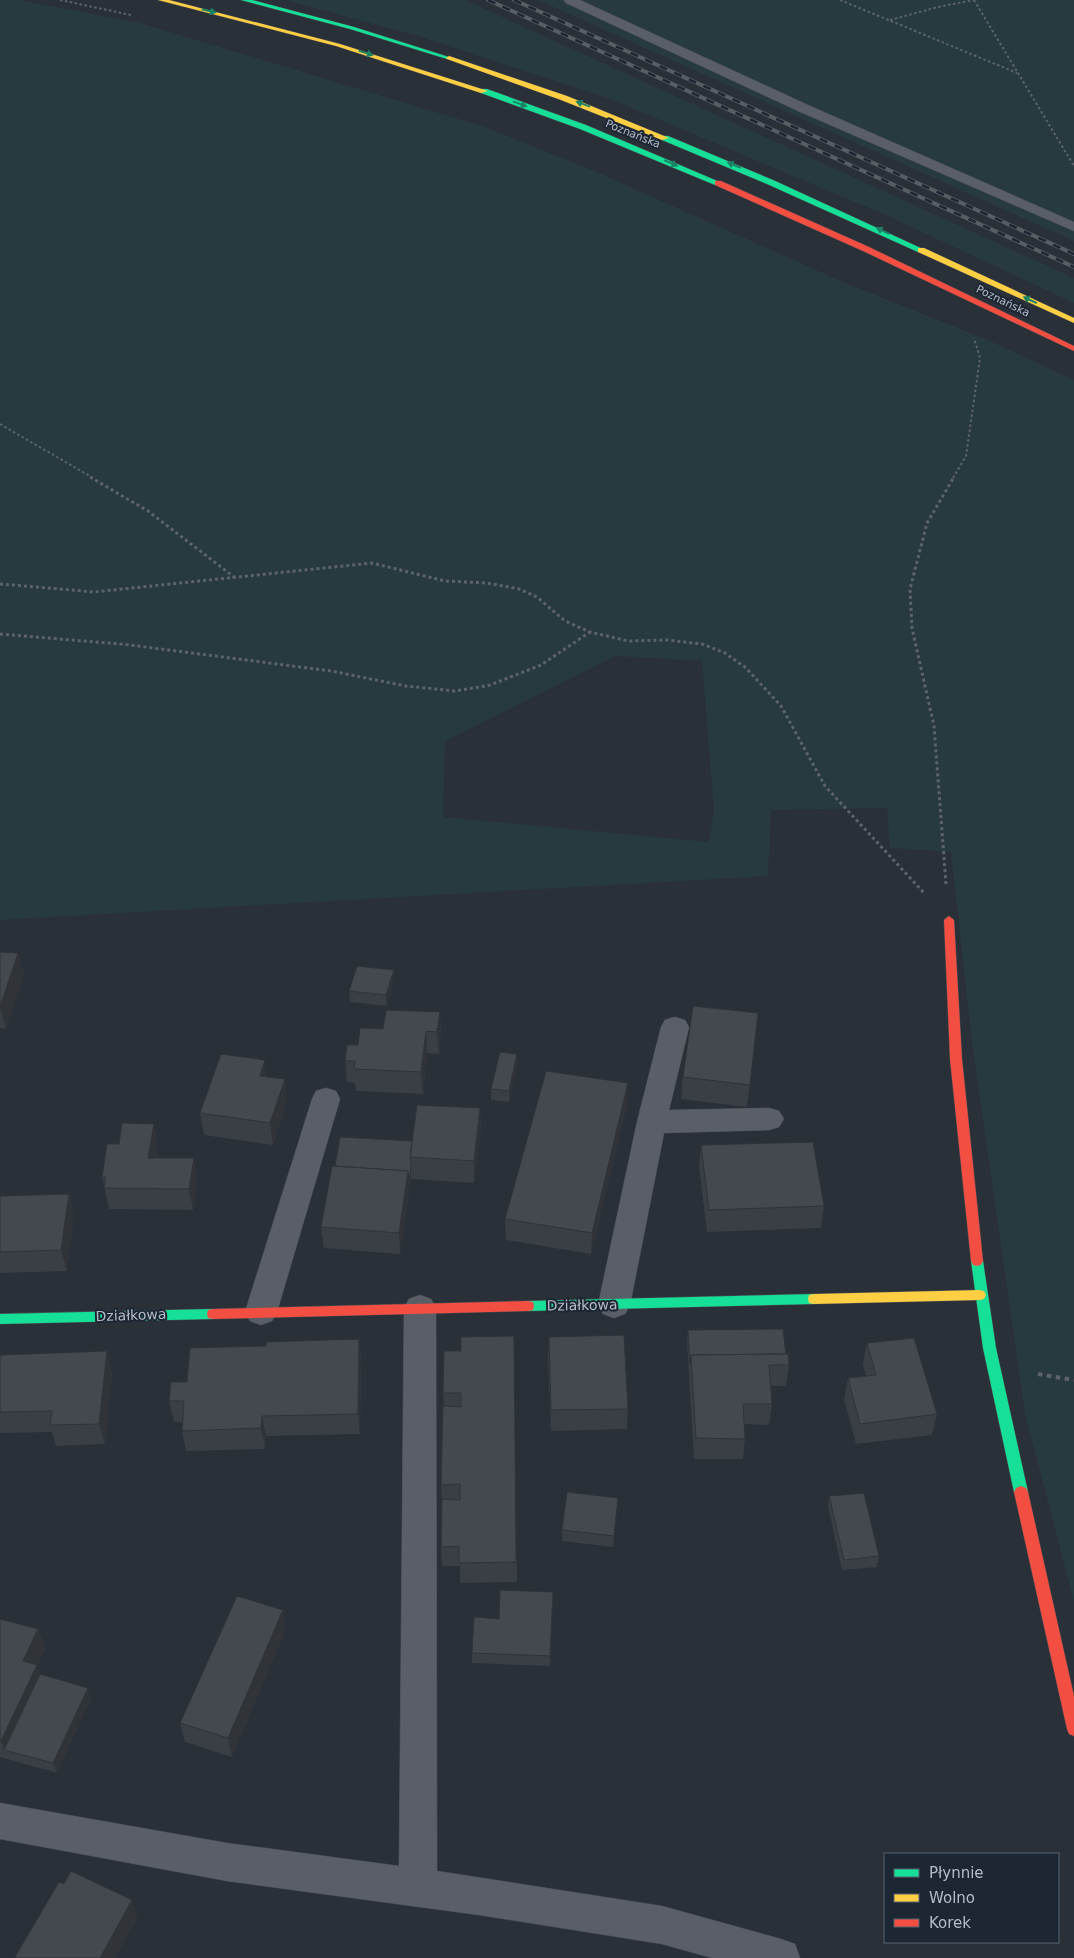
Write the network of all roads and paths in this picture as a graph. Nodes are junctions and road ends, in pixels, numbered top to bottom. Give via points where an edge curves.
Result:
1 (60, 0) edge
2 (161, 0) edge
3 (244, 0) edge
4 (570, 0) edge
5 (840, 0) edge
6 (974, 0) edge
7 (135, 16) dead end
8 (890, 20) junction
9 (1018, 73) junction
10 (1074, 166) edge
11 (1074, 227) edge
12 (1074, 321) edge
13 (973, 336) dead end
14 (1074, 349) edge
15 (0, 424) edge
16 (234, 577) junction
17 (0, 584) edge
18 (590, 632) junction
19 (0, 634) edge
20 (949, 920) junction
21 (675, 1027) dead end
22 (326, 1099) dead end
23 (769, 1119) dead end
24 (652, 1122) junction
25 (980, 1295) junction
26 (614, 1304) junction
27 (420, 1308) junction
28 (262, 1312) junction
29 (0, 1319) edge
30 (1074, 1729) edge
31 (0, 1821) edge
32 (418, 1888) junction
33 (781, 1958) edge

1 - 7 path
2 -> 14 main road, Poznańska via 288,30 448,79 562,119 732,189
12 -> 3 main road, Poznańska via 787,188 618,117 410,46
4 - 11 lane via 803,108
5 - 8 path
6 - 8 path via 938,6
6 - 9 path
8 - 9 path
9 - 10 path
13 - 20 path via 980,358 966,456 927,523 910,589 912,628 934,726
15 - 16 path via 148,511
16 - 17 path via 94,592
16 - 18 path via 372,563 445,581 487,582 519,589 537,597 565,621
18 - 19 path via 541,665 490,685 455,690 406,686 331,671 130,645
18 - 20 path via 628,641 667,640 702,644 725,653 746,668 781,706 826,786
20 - 25 main road via 956,1059
21 - 24 street
22 - 28 street
23 - 24 street
24 - 26 street
25 - 26 main road, Działkowa
25 - 30 main road via 1000,1400
26 - 27 main road, Działkowa
27 - 28 main road, Działkowa
27 - 32 street
28 - 29 main road, Działkowa
31 - 32 street via 227,1862
32 - 33 street via 662,1925

